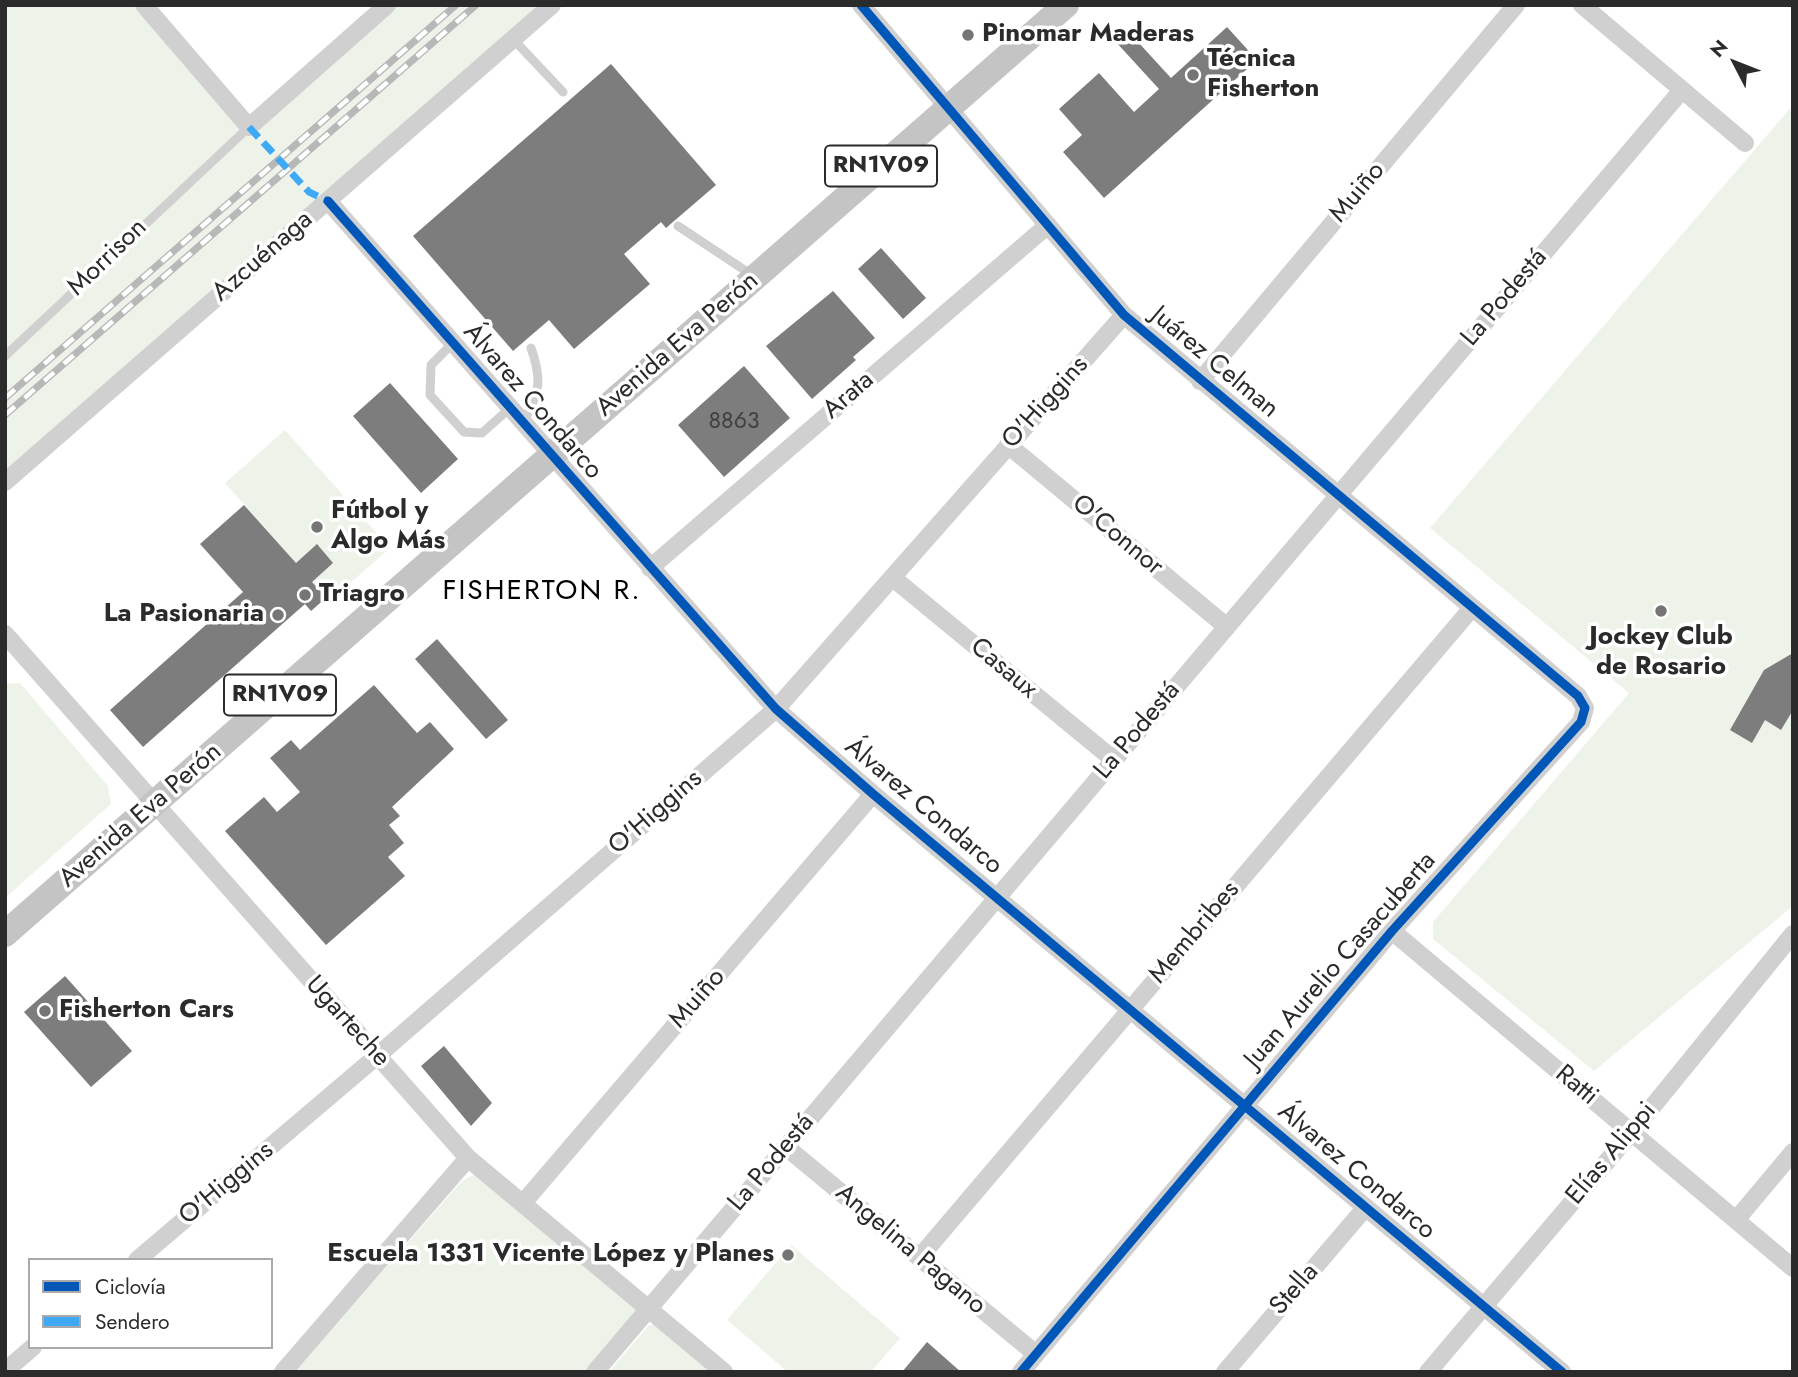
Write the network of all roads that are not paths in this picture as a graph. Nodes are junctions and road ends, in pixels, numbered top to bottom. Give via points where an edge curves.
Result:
1 (144, 5) edge
2 (387, 5) edge
3 (552, 5) edge
4 (861, 5) edge
5 (1066, 5) edge
6 (1516, 5) edge
7 (1582, 5) edge
8 (513, 39) junction
9 (1682, 90) junction
10 (563, 92) dead end
11 (949, 107) junction
12 (249, 127) junction
13 (1745, 143) dead end
14 (328, 201) junction
15 (1048, 225) junction
16 (678, 226) dead end
17 (755, 277) junction
18 (1124, 315) junction
19 (453, 343) junction
20 (531, 348) dead end
21 (5, 356) edge
22 (1200, 381) junction
23 (510, 408) junction
24 (523, 423) junction
25 (1008, 444) junction
26 (552, 456) junction
27 (5, 482) edge
28 (1339, 494) junction
29 (650, 568) junction
30 (893, 578) junction
31 (1472, 608) junction
32 (1227, 627) junction
33 (5, 634) edge
34 (1585, 708) joint
35 (776, 709) junction
36 (1114, 760) junction
37 (873, 794) junction
38 (154, 805) junction
39 (997, 898) junction
40 (1392, 931) junction
41 (5, 934) edge
42 (1793, 934) edge
43 (1130, 1010) junction
44 (377, 1056) junction
45 (1245, 1106) junction
46 (1631, 1133) junction
47 (786, 1147) junction
48 (1793, 1152) edge
49 (468, 1158) junction
50 (523, 1203) junction
51 (1366, 1207) junction
52 (1736, 1220) junction
53 (139, 1258) edge
54 (919, 1258) junction
55 (1793, 1268) edge
56 (1484, 1306) junction
57 (649, 1308) junction
58 (31, 1349) edge
59 (1036, 1354) junction
60 (5, 1371) edge
61 (283, 1372) edge
62 (595, 1372) edge
63 (724, 1372) edge
64 (1021, 1372) edge
65 (1225, 1372) edge
66 (1428, 1372) edge
67 (1562, 1372) edge

1 - 12 street
2 - 12 street
3 - 8 street, Azcuénaga
4 - 11 street, Juárez Celman
5 - 11 main road, Avenida Eva Perón / RN1V09
6 - 22 street, Muiño
7 - 9 street
8 - 10 lane
8 - 14 street, Azcuénaga
9 - 13 street
9 - 28 street, La Podestá
11 - 15 street, Juárez Celman
11 - 17 main road, Avenida Eva Perón / RN1V09
12 - 21 lane, Morrison
14 - 19 street, Álvarez Condarco
14 - 27 street, Azcuénaga
15 - 18 street, Juárez Celman
15 - 29 street, Arata
16 - 17 lane
17 - 26 main road, Avenida Eva Perón / RN1V09
18 - 22 street, Juárez Celman
18 - 25 street, O'Higgins
19 - 23 street, Álvarez Condarco
19 - 23 lane via 431,365 430,395 464,432 482,433
20 - 24 lane via 539,392
22 - 28 street, Juárez Celman
23 - 24 street, Álvarez Condarco
24 - 26 street, Álvarez Condarco
25 - 30 street, O'Higgins
25 - 32 street, O'Connor
26 - 29 street, Álvarez Condarco
26 - 38 main road, Avenida Eva Perón / RN1V09
28 - 31 street, Juárez Celman
28 - 32 street, La Podestá
29 - 35 street, Álvarez Condarco
30 - 35 street, O'Higgins
30 - 36 street, Casaux
31 - 34 street, Juárez Celman via 1578,696
31 - 43 street, Membribes
32 - 36 street, La Podestá
33 - 38 street, Ugarteche
34 - 40 street, Juan Aurelio Casacuberta via 1581,722
35 - 37 street, Álvarez Condarco
35 - 44 street, O'Higgins
36 - 39 street, La Podestá
37 - 39 street, Álvarez Condarco
37 - 50 street, Muiño
38 - 41 main road, Avenida Eva Perón / RN1V09
38 - 44 street, Ugarteche
39 - 43 street, Álvarez Condarco
39 - 47 street, La Podestá
40 - 45 street, Juan Aurelio Casacuberta
40 - 46 street, Ratti
42 - 46 street, Elías Alippi
43 - 45 street, Álvarez Condarco
43 - 54 street, Membribes
44 - 49 street, Ugarteche
44 - 53 street, O'Higgins
45 - 51 street, Álvarez Condarco
45 - 59 street, Juan Aurelio Casacuberta
46 - 52 street, Ratti
46 - 56 street, Elías Alippi
47 - 54 street, Angelina Pagano
47 - 57 street, La Podestá
48 - 52 street
49 - 50 street, Ugarteche
49 - 61 street
50 - 57 street, Ugarteche
51 - 56 street, Álvarez Condarco
51 - 65 street, Stella
52 - 55 street, Ratti
54 - 59 street, Angelina Pagano
56 - 66 street, Elías Alippi
56 - 67 street, Álvarez Condarco
57 - 62 street, La Podestá
57 - 63 street, Ugarteche
58 - 60 street
59 - 64 street, Juan Aurelio Casacuberta

